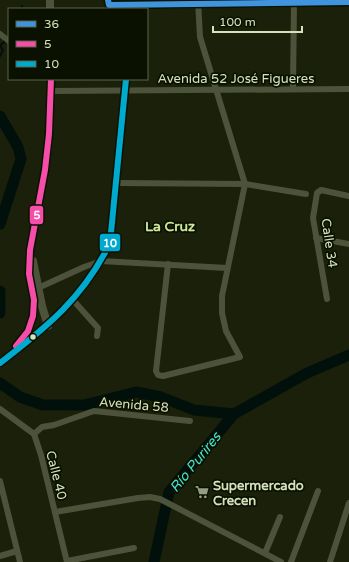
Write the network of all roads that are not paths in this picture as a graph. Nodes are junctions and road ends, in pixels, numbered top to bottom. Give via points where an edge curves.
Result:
1 (294, 1) edge
2 (198, 2) edge
3 (349, 2) edge
4 (108, 3) edge
5 (131, 7) edge
6 (51, 80) edge
7 (126, 80) edge
8 (293, 88) junction
9 (215, 89) junction
10 (349, 89) edge
11 (51, 90) junction
12 (126, 90) junction
13 (117, 183) junction
14 (245, 184) junction
15 (306, 194) dead end
16 (349, 196) edge
17 (316, 238) junction
18 (349, 244) edge
19 (30, 250) junction
20 (101, 261) junction
21 (168, 264) junction
22 (227, 268) junction
23 (38, 288) junction
24 (327, 298) dead end
25 (73, 300) junction
26 (48, 326) junction
27 (98, 336) dead end
28 (0, 363) edge
29 (0, 409) edge
30 (190, 421) dead end
31 (34, 434) junction
32 (0, 480) edge
33 (318, 491) dead end
34 (349, 502) edge
35 (55, 512) junction
36 (280, 517) dead end
37 (134, 548) dead end
38 (17, 551) junction
39 (265, 553) junction
40 (0, 556) edge
41 (20, 562) edge
42 (67, 562) edge
43 (281, 562) edge
44 (291, 562) edge
45 (330, 562) edge

1 - 2 main road
1 - 3 street
1 - 8 street
2 - 5 main road
2 - 9 street via 200,37
4 - 5 street
6 - 11 main road
7 - 12 main road
8 - 9 street, Avenida 52 José Figueres
8 - 10 street, Avenida 52 José Figueres
9 - 12 street, Avenida 52 José Figueres
9 - 14 street
11 - 12 street, Avenida 52 José Figueres
11 - 19 main road via 45,170
12 - 13 main road
13 - 14 street
13 - 20 main road via 110,243
14 - 15 street
14 - 22 street
16 - 17 street, Calle 34 via 318,191 313,218
17 - 18 street
17 - 24 street, Calle 34
19 - 23 main road
19 - 28 main road via 29,274 34,300 32,322 23,339
20 - 21 street
20 - 23 street
20 - 25 main road
21 - 22 street
21 - 22 street via 156,371 158,375 163,376 240,357 226,331 222,313
23 - 26 main road
25 - 26 main road
25 - 27 street via 98,328
26 - 28 main road
29 - 31 street
30 - 31 street, Avenida 58 via 94,411 42,427
31 - 35 street, Calle 40
32 - 38 street
33 - 44 street
34 - 45 street
35 - 39 street via 150,497 160,499
35 - 42 street, Calle 40
36 - 39 street
37 - 42 street
38 - 40 street
38 - 41 street
39 - 43 street

